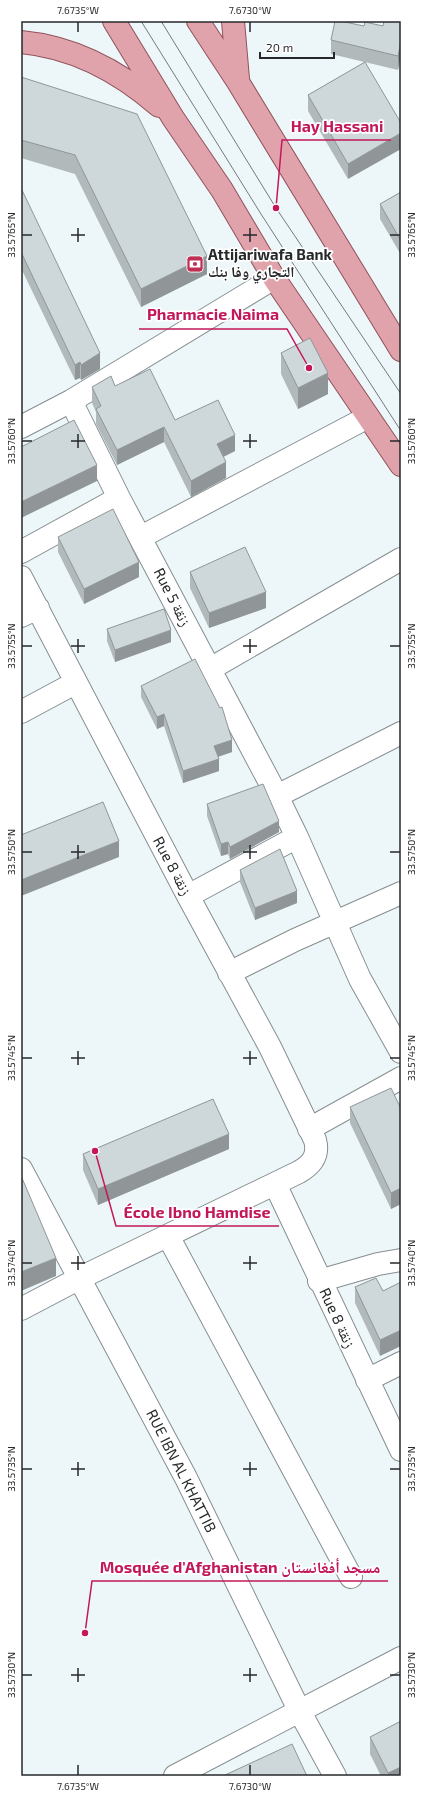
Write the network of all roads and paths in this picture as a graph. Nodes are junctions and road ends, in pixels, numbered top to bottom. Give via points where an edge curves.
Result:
1 (114, 21) edge
2 (198, 21) edge
3 (233, 21) edge
4 (21, 42) edge
5 (238, 82) junction
6 (173, 118) junction
7 (274, 278) junction
8 (401, 350) edge
9 (71, 400) junction
10 (368, 417) junction
11 (21, 426) edge
12 (401, 465) edge
13 (119, 498) junction
14 (141, 537) junction
15 (21, 552) edge
16 (401, 559) edge
17 (21, 576) edge
18 (29, 612) edge
19 (210, 670) junction
20 (75, 683) junction
21 (21, 712) edge
22 (401, 733) edge
23 (277, 796) junction
24 (297, 837) junction
25 (401, 893) edge
26 (188, 896) junction
27 (334, 923) junction
28 (229, 973) junction
29 (401, 1052) edge
30 (401, 1078) edge
31 (310, 1129) junction
32 (21, 1168) edge
33 (275, 1184) junction
34 (168, 1236) junction
35 (401, 1260) edge
36 (80, 1278) junction
37 (319, 1281) junction
38 (21, 1309) edge
39 (401, 1363) edge
40 (367, 1380) junction
41 (401, 1450) edge
42 (351, 1577) dead end
43 (401, 1658) edge
44 (300, 1712) junction
45 (175, 1776) edge
46 (335, 1776) edge

1 - 6 main road
2 - 5 main road
3 - 5 main road
4 - 6 main road via 54,47 102,66 129,82
5 - 8 main road
6 - 7 main road via 222,190
7 - 9 street
7 - 10 main road
9 - 11 street
9 - 13 street, Rue 5 زنقة
10 - 12 main road
10 - 14 street
13 - 14 street, Rue 5 زنقة
13 - 15 street
14 - 19 street, Rue 5 زنقة
16 - 19 street
17 - 18 street, Rue 8 زنقة
18 - 20 street, Rue 8 زنقة
19 - 23 street, Rue 5 زنقة
20 - 21 street
20 - 26 street, Rue 8 زنقة
22 - 23 street
23 - 24 street, Rue 5 زنقة
24 - 26 street
24 - 27 street, Rue 5 زنقة
25 - 27 street
26 - 28 street, Rue 8 زنقة
27 - 28 street
27 - 29 street, Rue 5 زنقة via 360,979
28 - 31 street, Rue 8 زنقة via 270,1047
30 - 31 street
31 - 33 street, Rue 8 زنقة via 316,1146 316,1158 307,1168
32 - 36 street, RUE IBN AL KHATTIB
33 - 34 street
33 - 37 street, Rue 8 زنقة
34 - 36 street
34 - 42 street
35 - 37 street
36 - 38 street
36 - 44 street, RUE IBN AL KHATTIB via 186,1478
37 - 40 street, Rue 8 زنقة
39 - 40 street
40 - 41 street, Rue 8 زنقة
43 - 44 street
44 - 45 street
44 - 46 street, RUE IBN AL KHATTIB

